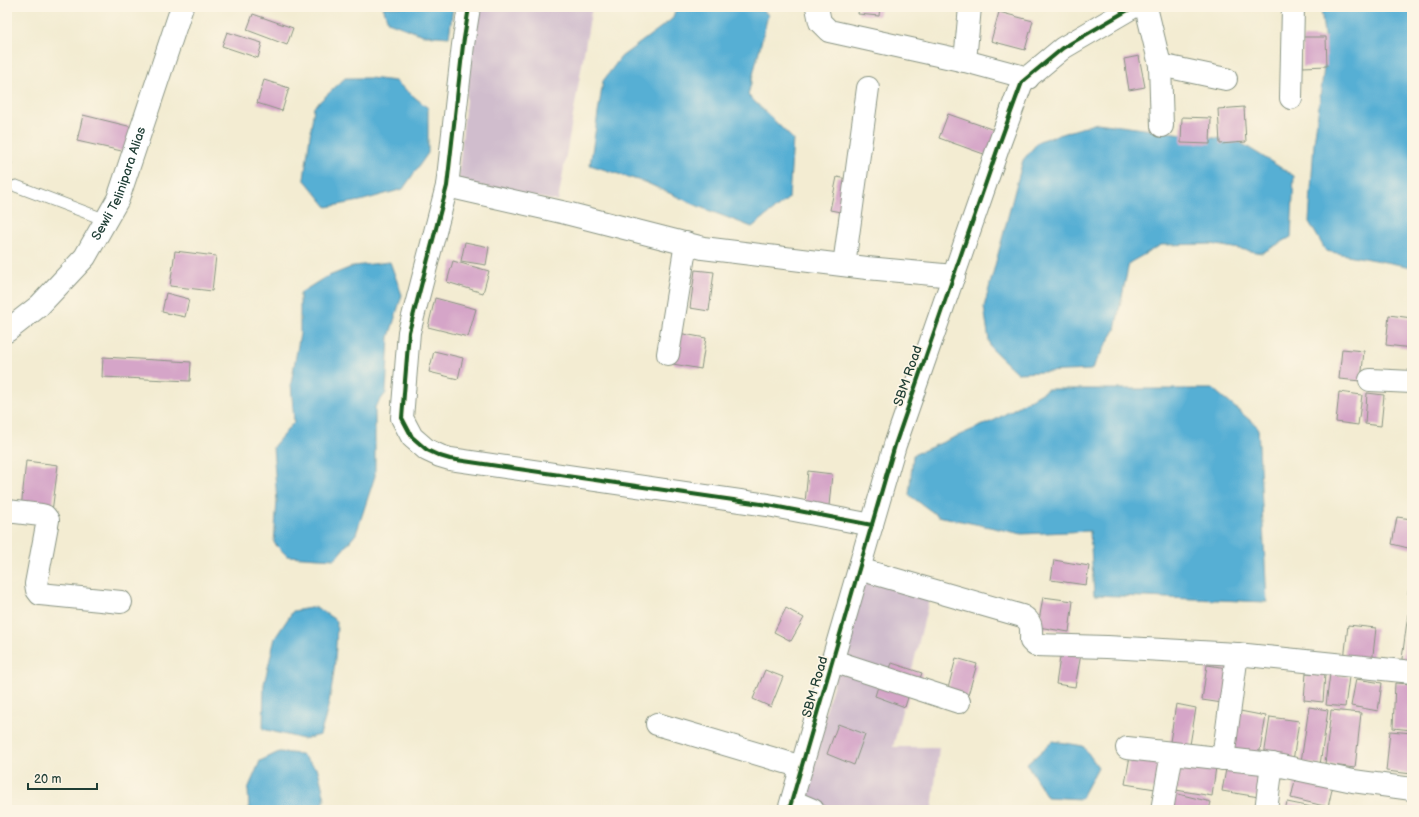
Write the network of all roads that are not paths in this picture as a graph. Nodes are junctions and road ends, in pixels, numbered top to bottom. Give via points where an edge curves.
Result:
1 (182, 7) edge
2 (469, 7) edge
3 (817, 7) edge
4 (970, 7) edge
5 (1133, 7) edge
6 (1146, 7) edge
7 (1293, 7) edge
8 (965, 60) junction
9 (1160, 65) junction
10 (1028, 78) junction
11 (1226, 79) dead end
12 (868, 88) dead end
13 (1291, 98) dead end
14 (1162, 126) dead end
15 (16, 186) dead end
16 (447, 186) junction
17 (106, 220) junction
18 (686, 243) junction
19 (844, 265) junction
20 (954, 276) junction
21 (16, 313) edge
22 (7, 331) edge
23 (668, 354) dead end
24 (1370, 380) dead end
25 (1412, 382) edge
26 (7, 511) edge
27 (872, 525) junction
28 (859, 569) junction
29 (121, 602) dead end
30 (1237, 654) junction
31 (833, 661) junction
32 (1412, 672) edge
33 (958, 702) dead end
34 (657, 724) dead end
35 (1127, 748) dead end
36 (1172, 753) junction
37 (1222, 759) junction
38 (1272, 764) junction
39 (802, 767) junction
40 (1412, 789) edge
41 (791, 805) edge
42 (813, 810) edge
43 (1162, 810) edge
44 (1266, 810) edge

1 - 17 street, Sewli Telinipara Alias via 118,199
2 - 16 street
3 - 8 street via 820,22 830,31
4 - 8 street
5 - 10 street, SBM Road via 1062,48
6 - 9 street
7 - 13 street
8 - 10 street
9 - 11 street
9 - 14 street
10 - 20 street, SBM Road via 1022,82
12 - 19 street
15 - 17 lane
16 - 18 street
16 - 27 street via 409,332 402,418 412,437 427,450 450,459 768,505
17 - 21 street, Sewli Telinipara Alias via 85,257 39,306
18 - 19 street via 703,248
18 - 23 street
19 - 20 street
20 - 27 street, SBM Road via 895,445
21 - 22 street, Sewli Telinipara Alias
24 - 25 street
26 - 29 street via 46,516 48,520 36,584 40,594
27 - 28 street, SBM Road
28 - 30 street via 1022,616 1030,622 1031,641 1035,645
28 - 31 street, SBM Road
30 - 32 street
30 - 37 street
31 - 33 street
31 - 39 street, SBM Road
34 - 39 street
35 - 36 street
36 - 37 street
36 - 43 street
37 - 38 street
38 - 40 street via 1353,781
38 - 44 street
39 - 41 street, SBM Road
41 - 42 street

